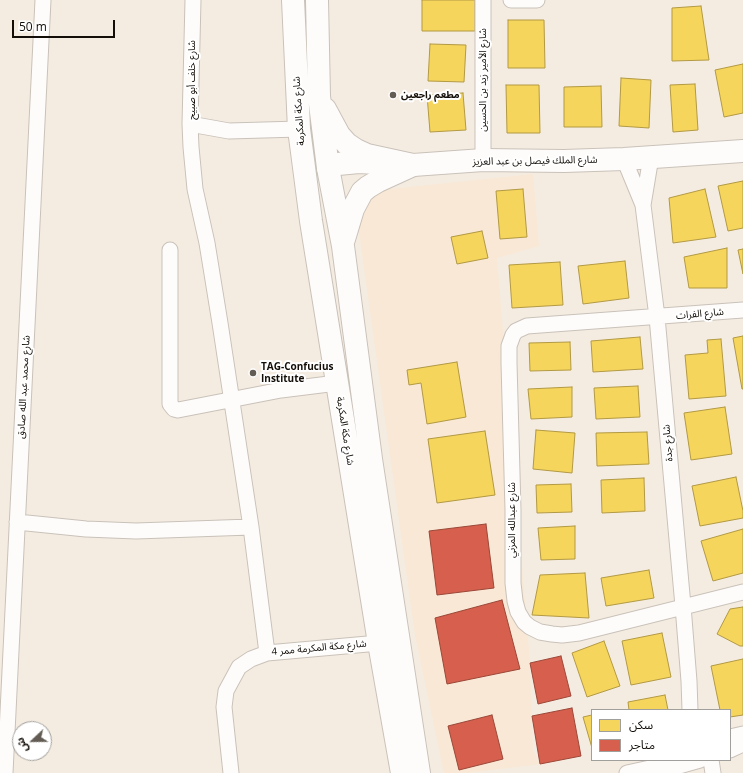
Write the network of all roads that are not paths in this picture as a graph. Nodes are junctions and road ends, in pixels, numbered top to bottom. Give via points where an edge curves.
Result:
1 (43, 0) edge
2 (193, 0) edge
3 (293, 0) edge
4 (317, 0) edge
5 (483, 0) edge
6 (510, 0) edge
7 (537, 0) edge
8 (319, 96) junction
9 (190, 124) junction
10 (299, 129) junction
11 (743, 151) edge
12 (651, 158) junction
13 (624, 159) junction
14 (483, 160) junction
15 (413, 165) junction
16 (328, 168) junction
17 (305, 181) junction
18 (643, 205) junction
19 (343, 246) junction
20 (170, 250) dead end
21 (743, 310) edge
22 (657, 317) junction
23 (337, 383) junction
24 (231, 399) junction
25 (17, 522) junction
26 (252, 527) junction
27 (743, 592) edge
28 (683, 606) junction
29 (379, 643) junction
30 (267, 653) junction
31 (689, 681) junction
32 (690, 709) edge
33 (700, 709) edge
34 (743, 734) edge
35 (405, 737) junction
36 (731, 737) edge
37 (743, 744) edge
38 (731, 750) edge
39 (669, 764) edge
40 (700, 764) edge
41 (6, 773) edge
42 (231, 773) edge
43 (394, 773) edge
44 (402, 773) edge
45 (420, 773) edge
46 (428, 773) edge
47 (626, 773) edge
48 (713, 773) edge

1 - 25 street, شارع محمد عبد الله صادق
2 - 9 street, شارع خلف أبو صبيح
3 - 10 main road, شارع مكة المكرمة
4 - 8 main road, شارع مكة المكرمة
5 - 14 street, شارع الأمير زيد بن الحسين
6 - 7 street
8 - 15 main road via 333,126 346,144 367,155
8 - 16 main road, شارع مكة المكرمة
9 - 10 street, شارع خلف أبو صبيح via 229,131
9 - 24 street via 195,189 213,279
10 - 17 main road, شارع مكة المكرمة
11 - 12 main road, شارع الملك فيصل بن عبد العزيز
12 - 13 main road, شارع الملك فيصل بن عبد العزيز
12 - 18 street, شارع جدة
13 - 14 main road, شارع الملك فيصل بن عبد العزيز
13 - 18 street, شارع جدة
14 - 15 main road, شارع الملك فيصل بن عبد العزيز
15 - 16 main road, شارع الملك فيصل بن عبد العزيز via 359,162 338,164
15 - 19 main road via 378,181 362,192 353,209
16 - 17 main road, شارع الملك فيصل بن عبد العزيز
16 - 19 main road, شارع مكة المكرمة
17 - 23 main road, شارع مكة المكرمة
18 - 22 street, شارع جدة
19 - 35 main road, شارع مكة المكرمة
20 - 24 street via 170,404 178,410
21 - 22 street, شارع الفرات
22 - 28 street, شارع جدة
22 - 28 street, شارع عبدالله المزني via 527,326 513,335 509,346 509,363 513,583 516,606 524,622 530,628 552,634 579,633
23 - 24 street
23 - 29 main road, شارع مكة المكرمة
24 - 26 street
25 - 26 street via 136,531
25 - 41 street, شارع محمد عبد الله صادق
26 - 30 street
27 - 28 street, شارع عبدالله المزني
28 - 31 street, شارع جدة
29 - 30 street, شارع مكة المكرمة ممر 4
29 - 35 main road, شارع مكة المكرمة
30 - 42 street, شارع مكة المكرمة ممر 4 via 239,667 226,691 224,707
31 - 32 street, شارع جدة
31 - 33 street, شارع جدة
34 - 36 street
35 - 43 main road, شارع مكة المكرمة
35 - 44 main road, شارع مكة المكرمة
35 - 45 main road, شارع مكة المكرمة
35 - 46 main road, شارع مكة المكرمة
37 - 38 street
39 - 40 street
39 - 47 street
40 - 48 street

